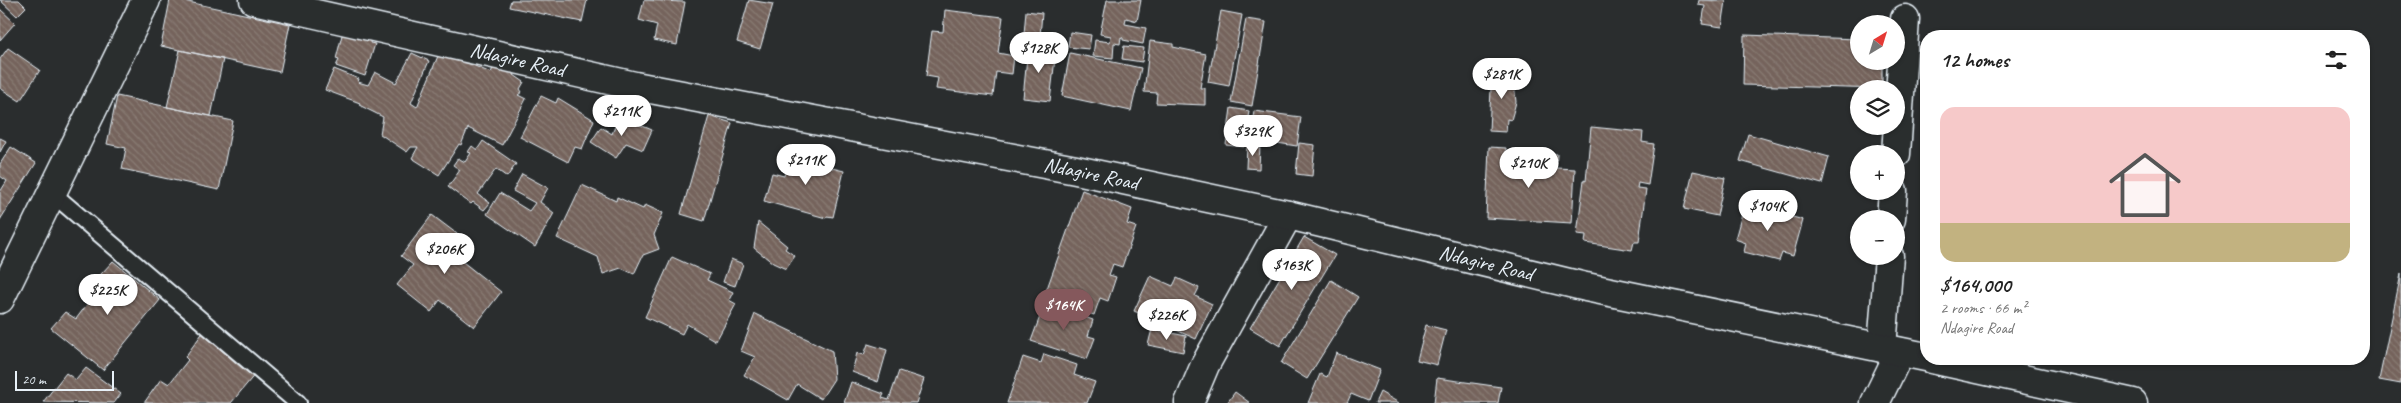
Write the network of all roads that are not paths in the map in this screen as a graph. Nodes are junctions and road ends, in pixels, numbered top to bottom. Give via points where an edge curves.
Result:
1 (146, 0) edge
2 (254, 0) edge
3 (1902, 70) edge
4 (1897, 145) edge
5 (53, 194) junction
6 (1288, 215) junction
7 (1890, 265) edge
8 (0, 299) edge
9 (1903, 352) edge
10 (1960, 365) edge
11 (298, 403) edge
12 (1188, 403) edge
13 (1875, 403) edge
14 (2134, 403) edge

1 - 5 street
2 - 6 street, Ndagire Road via 635,86 1076,170
3 - 4 street
5 - 8 street
5 - 11 lane
6 - 9 street, Ndagire Road via 1586,287
6 - 12 street via 1205,365
7 - 9 street
9 - 13 street
10 - 14 street

